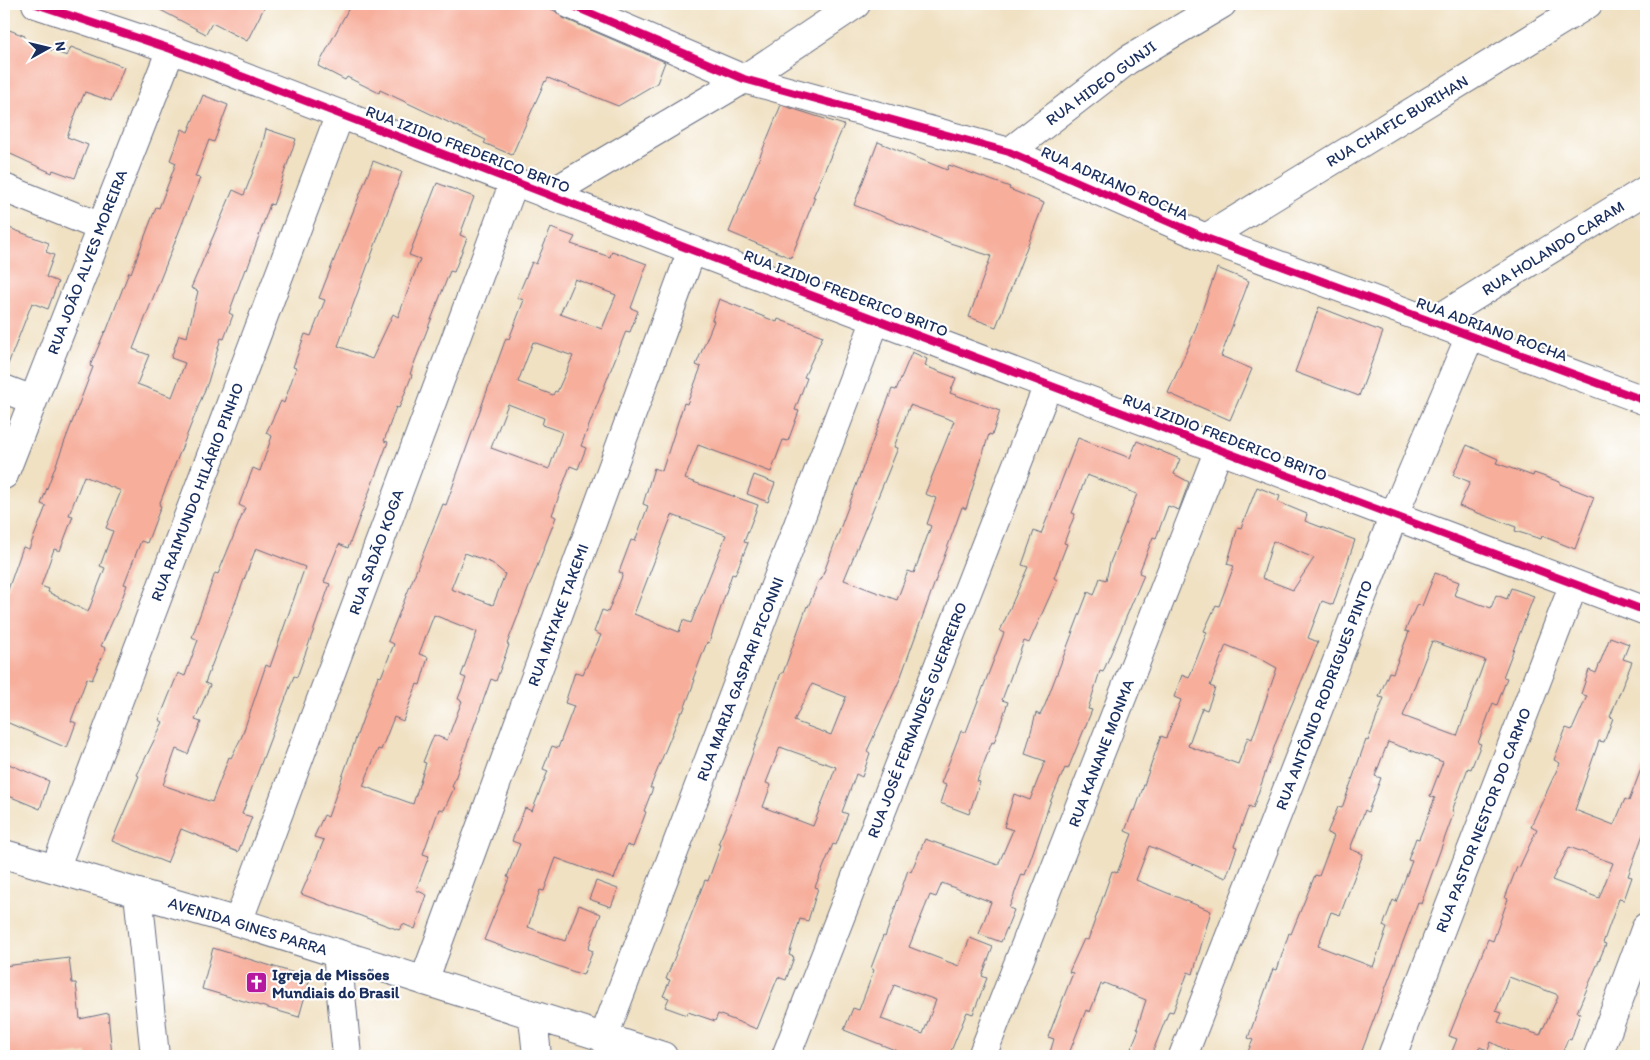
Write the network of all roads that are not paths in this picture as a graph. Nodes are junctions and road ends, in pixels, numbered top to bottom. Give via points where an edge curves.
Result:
1 (36, 4) edge
2 (569, 4) edge
3 (856, 4) edge
4 (1222, 4) edge
5 (1588, 4) edge
6 (171, 49) junction
7 (744, 79) junction
8 (340, 114) junction
9 (1009, 152) junction
10 (514, 182) junction
11 (4, 188) edge
12 (1646, 190) edge
13 (548, 195) junction
14 (101, 227) junction
15 (1206, 238) junction
16 (692, 250) junction
17 (876, 320) junction
18 (1433, 322) junction
19 (1470, 336) junction
20 (1048, 384) junction
21 (4, 389) edge
22 (33, 400) junction
23 (1646, 401) edge
24 (1219, 449) junction
25 (4, 475) edge
26 (1394, 516) junction
27 (1574, 584) junction
28 (1646, 611) edge
29 (4, 854) edge
30 (55, 869) junction
31 (138, 893) junction
32 (238, 922) junction
33 (1646, 927) edge
34 (337, 953) junction
35 (424, 981) junction
36 (532, 1017) junction
37 (603, 1039) junction
38 (155, 1056) edge
39 (347, 1056) edge
40 (537, 1056) edge
41 (663, 1056) edge
42 (786, 1056) edge
43 (982, 1056) edge
44 (1183, 1056) edge
45 (1392, 1056) edge
46 (1598, 1056) edge

1 - 6 street, RUA IZIDIO FREDERICO BRITO
2 - 7 street, RUA ADRIANO ROCHA
3 - 7 street
4 - 9 street, RUA HIDEO GUNJI via 1128,60
5 - 15 street, RUA CHAFIC BURIHAN
6 - 8 street, RUA IZIDIO FREDERICO BRITO
6 - 14 street, RUA JOÃO ALVES MOREIRA
7 - 9 street, RUA ADRIANO ROCHA
7 - 13 street
8 - 10 street, RUA IZIDIO FREDERICO BRITO
8 - 30 street, RUA RAIMUNDO HILÁRIO PINHO
9 - 15 street, RUA ADRIANO ROCHA
10 - 13 street, RUA IZIDIO FREDERICO BRITO
10 - 32 street, RUA SADÃO KOGA
11 - 14 street
12 - 18 street, RUA HOLANDO CARAM
13 - 16 street, RUA IZIDIO FREDERICO BRITO
14 - 22 street, RUA JOÃO ALVES MOREIRA
15 - 18 street, RUA ADRIANO ROCHA
16 - 17 street, RUA IZIDIO FREDERICO BRITO
16 - 35 street, RUA MIYAKE TAKEMI
17 - 20 street, RUA IZIDIO FREDERICO BRITO
17 - 37 street, RUA MARIA GASPARI PICONNI
18 - 19 street, RUA ADRIANO ROCHA
19 - 23 street, RUA ADRIANO ROCHA
19 - 26 street, RUA ANTÔNIO RODRIGUES PINTO
20 - 24 street, RUA IZIDIO FREDERICO BRITO
20 - 42 street, RUA JOSÉ FERNANDES GUERREIRO
21 - 22 street
22 - 25 street, RUA JOÃO ALVES MOREIRA
24 - 26 street, RUA IZIDIO FREDERICO BRITO
24 - 43 street, RUA KANANE MONMA
26 - 27 street, RUA IZIDIO FREDERICO BRITO
26 - 44 street, RUA ANTÔNIO RODRIGUES PINTO
27 - 28 street, RUA IZIDIO FREDERICO BRITO
27 - 45 street, RUA PASTOR NESTOR DO CARMO
29 - 30 street, AVENIDA GINES PARRA
30 - 31 street, AVENIDA GINES PARRA
31 - 32 street, AVENIDA GINES PARRA
31 - 38 street
32 - 34 street, AVENIDA GINES PARRA
33 - 46 street
34 - 35 street, AVENIDA GINES PARRA
34 - 39 street
35 - 36 street, AVENIDA GINES PARRA
36 - 37 street, AVENIDA GINES PARRA
36 - 40 street
37 - 41 street, AVENIDA GINES PARRA

